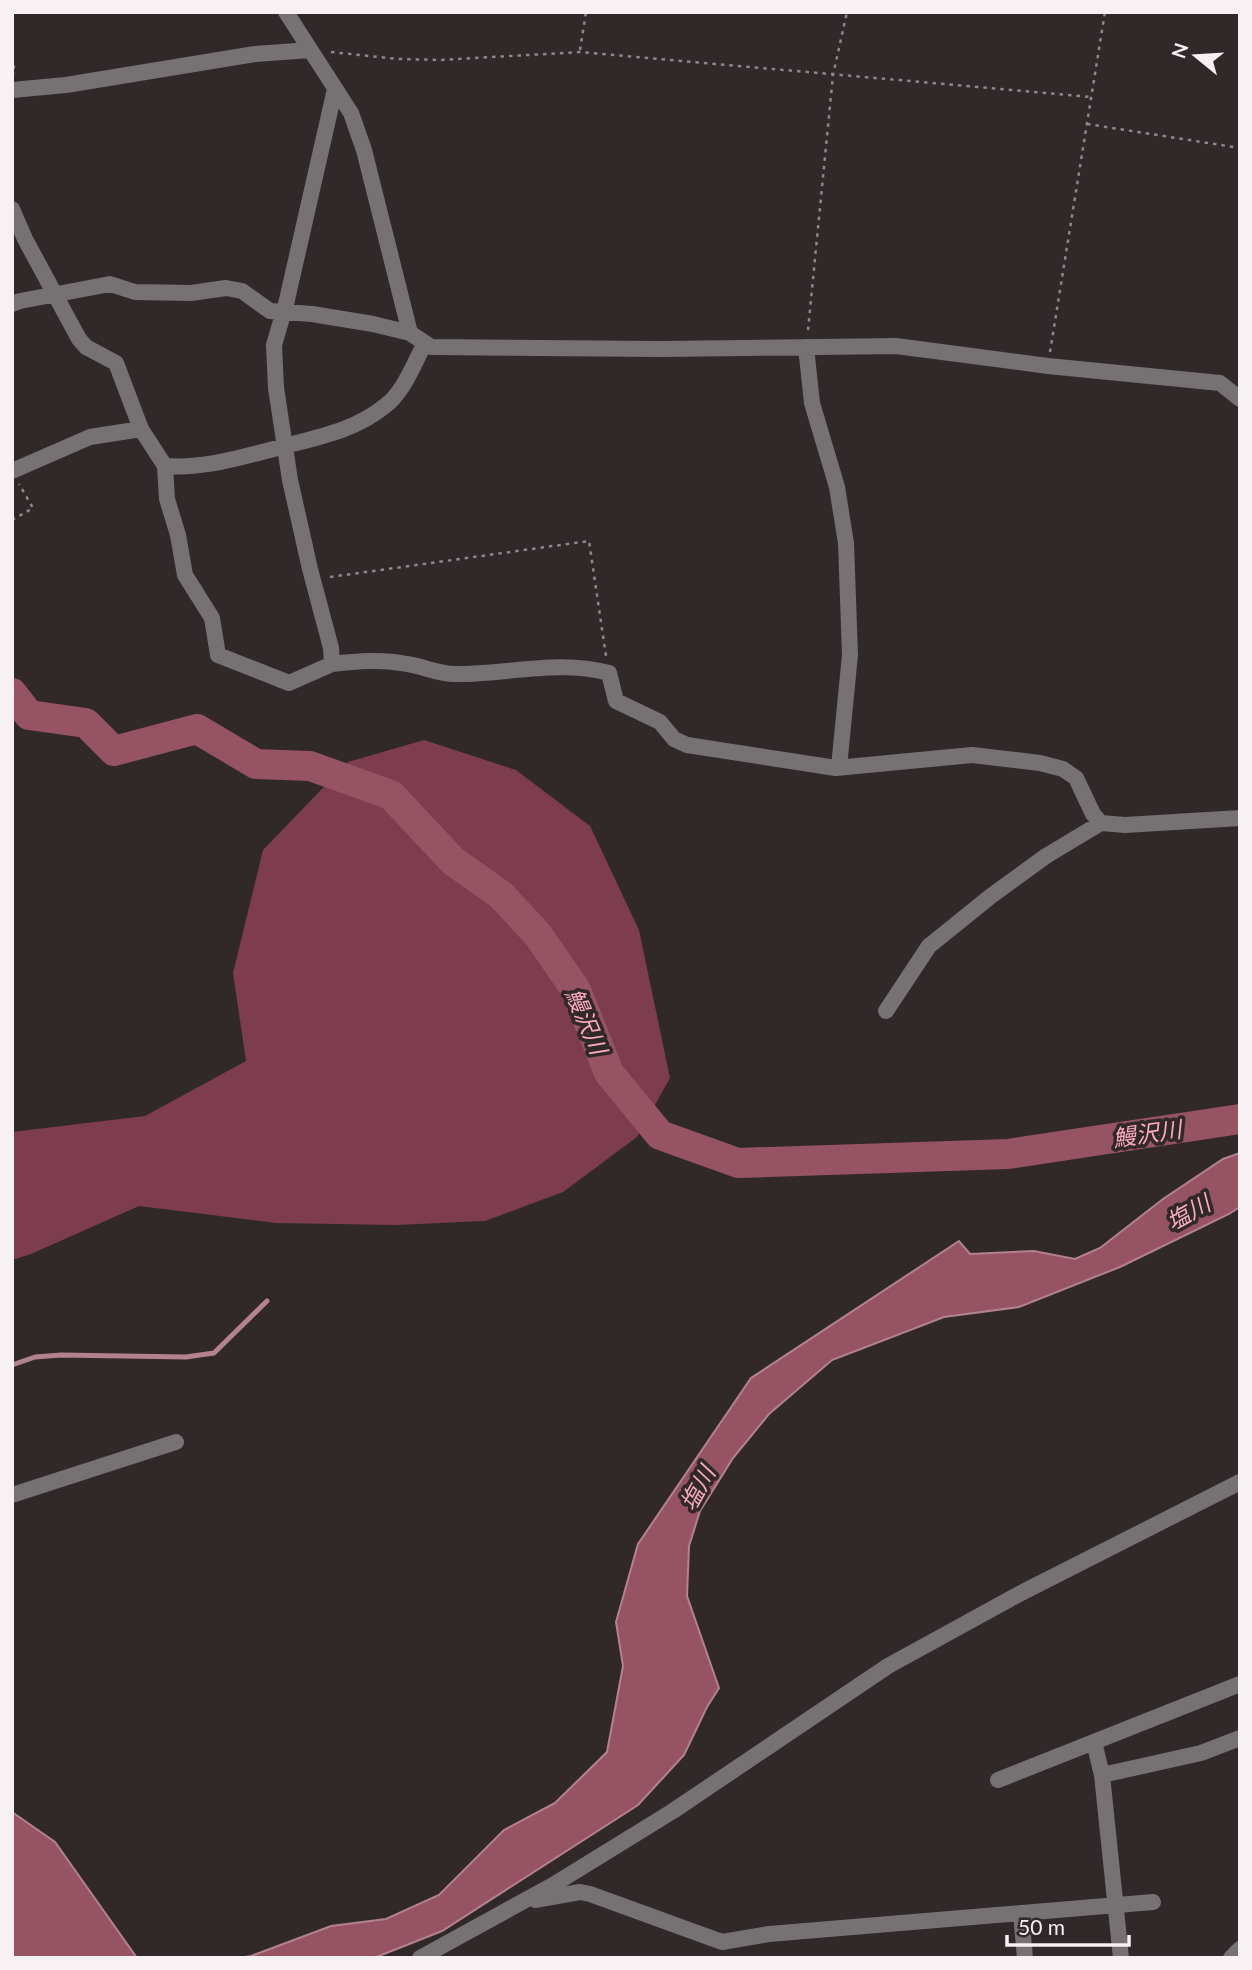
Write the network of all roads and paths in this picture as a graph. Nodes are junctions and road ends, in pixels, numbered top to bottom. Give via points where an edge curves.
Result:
1 (286, 12) edge
2 (586, 12) edge
3 (847, 12) edge
4 (1105, 12) edge
5 (310, 50) junction
6 (580, 52) junction
7 (833, 75) junction
8 (335, 89) junction
9 (12, 90) edge
10 (1091, 97) junction
11 (1087, 124) junction
12 (1240, 148) edge
13 (12, 209) edge
14 (57, 295) junction
15 (12, 304) edge
16 (283, 312) junction
17 (410, 333) junction
18 (425, 343) junction
19 (806, 347) junction
20 (1048, 366) junction
21 (1220, 383) junction
22 (1240, 383) edge
23 (1240, 399) edge
24 (141, 429) junction
25 (285, 446) junction
26 (165, 466) junction
27 (12, 471) edge
28 (12, 520) edge
29 (312, 580) junction
30 (332, 664) junction
31 (609, 673) junction
32 (839, 767) junction
33 (1240, 818) edge
34 (1101, 823) junction
35 (886, 1011) dead end
36 (176, 1442) dead end
37 (1240, 1482) edge
38 (12, 1495) edge
39 (1240, 1684) edge
40 (1240, 1738) edge
41 (1094, 1741) junction
42 (1240, 1747) edge
43 (1205, 1751) junction
44 (1102, 1775) junction
45 (998, 1780) dead end
46 (522, 1902) junction
47 (1153, 1902) dead end
48 (1116, 1905) junction
49 (1021, 1913) junction
50 (1240, 1949) edge
51 (420, 1958) edge
52 (1025, 1958) edge
53 (1121, 1958) edge
54 (1231, 1958) edge

1 - 5 street
2 - 6 path
3 - 7 path
4 - 10 path
5 - 6 path via 398,60
5 - 8 street
5 - 9 street
6 - 7 path
7 - 10 path
7 - 19 path
8 - 16 street
8 - 17 street via 351,113 364,150
10 - 11 path
11 - 12 path
11 - 20 path
13 - 14 street
14 - 15 street
14 - 16 street via 110,284 135,292 226,288 242,291 270,311
14 - 24 street via 79,339 116,363
16 - 17 street
16 - 25 street via 274,345
17 - 18 street
18 - 19 street via 431,347 494,348
18 - 25 street via 388,405 349,429
19 - 20 street via 896,346
19 - 32 street via 812,403 837,487 846,543 850,655
20 - 21 street
21 - 22 street
21 - 23 street
24 - 26 street
24 - 27 street via 90,437
25 - 26 street via 216,464
25 - 29 street
26 - 30 street via 167,499 185,576 212,618 218,655 289,683
27 - 28 path via 33,508
29 - 30 street
29 - 31 path via 589,541
30 - 31 street via 370,660 452,674 517,668 590,668
31 - 32 street via 616,701 660,722 674,739 687,745
32 - 34 street via 972,755 1040,763 1076,778
33 - 34 street
34 - 35 street via 990,896 929,946
36 - 38 street
37 - 46 street via 888,1666 673,1811
39 - 41 street
40 - 43 street
41 - 44 street
41 - 45 street
42 - 43 street
43 - 44 street
44 - 48 street
46 - 49 street via 580,1892 722,1942
46 - 51 street
47 - 48 street
48 - 49 street
48 - 53 street
49 - 52 street
50 - 54 street

